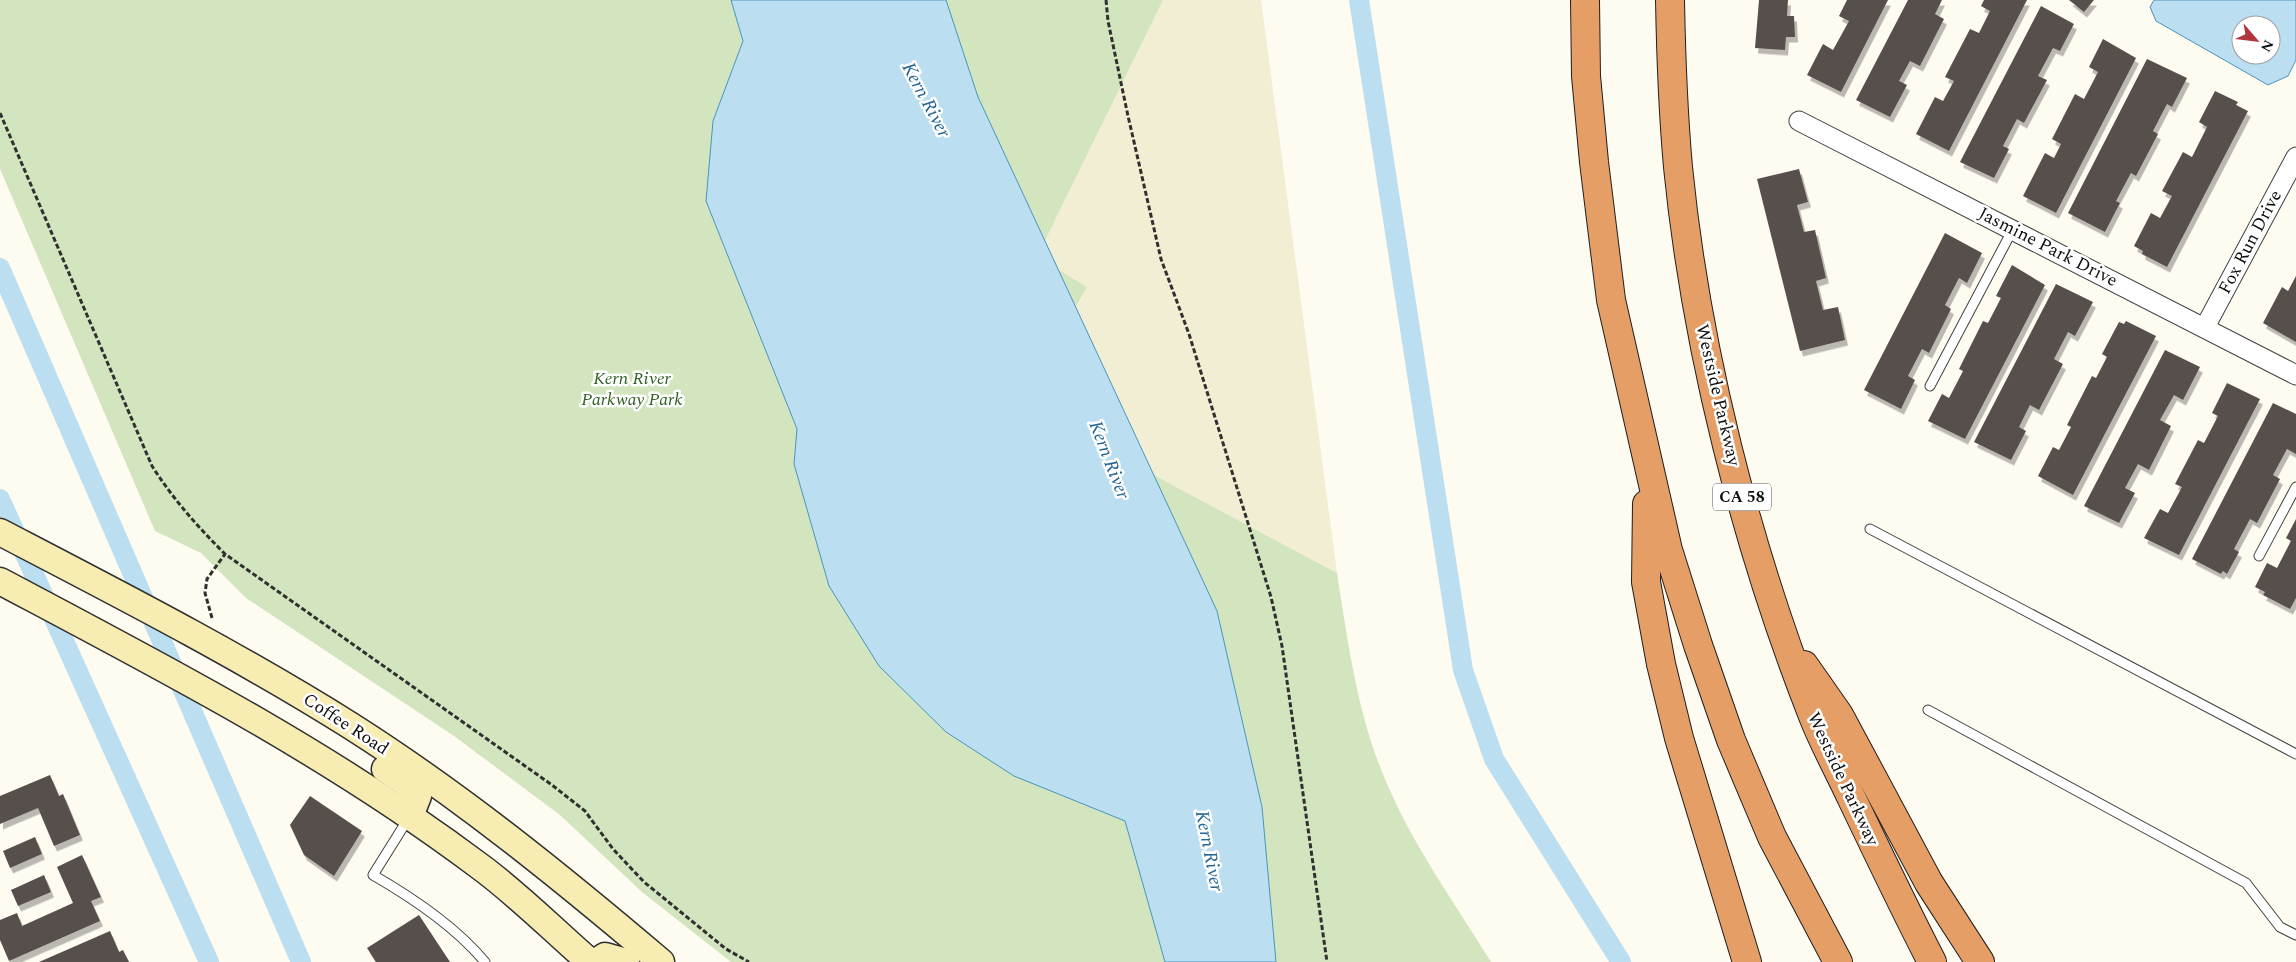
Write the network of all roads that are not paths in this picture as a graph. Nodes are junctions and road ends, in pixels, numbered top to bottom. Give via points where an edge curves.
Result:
1 (1585, 0) edge
2 (1670, 0) edge
3 (1799, 121) dead end
4 (2296, 156) edge
5 (2013, 229) junction
6 (2205, 327) junction
7 (2296, 375) edge
8 (1930, 386) dead end
9 (1647, 455) junction
10 (2296, 487) edge
11 (1870, 529) dead end
12 (0, 532) edge
13 (2259, 556) dead end
14 (11, 587) edge
15 (1766, 590) junction
16 (260, 671) junction
17 (1928, 710) dead end
18 (2296, 754) edge
19 (410, 816) junction
20 (2296, 935) edge
21 (485, 962) edge
22 (590, 962) edge
23 (596, 962) edge
24 (626, 962) edge
25 (661, 962) edge
26 (1747, 962) edge
27 (1838, 962) edge
28 (1932, 962) edge
29 (1980, 962) edge

1 - 9 highway via 1586,76 1611,300
2 - 15 highway, Westside Parkway / CA 58 via 1678,167 1691,264 1724,430
3 - 5 street, Jasmine Park Drive
4 - 6 street, Fox Run Drive
5 - 6 street, Jasmine Park Drive
5 - 8 lane
6 - 7 street, Jasmine Park Drive
9 - 26 highway via 1646,582 1661,664 1679,738
9 - 27 highway via 1668,550 1731,740 1772,837
10 - 13 lane
11 - 18 lane
12 - 16 main road, Coffee Road
14 - 19 main road via 224,700 326,760
15 - 28 highway, Westside Parkway / CA 58 via 1814,719
15 - 29 highway via 1784,635 1839,716 1929,884
16 - 19 main road via 276,699 406,783 418,796
16 - 25 main road, Coffee Road via 434,782 509,837
17 - 20 lane via 2246,883 2280,927
19 - 21 lane via 373,875 406,894 472,945
19 - 22 main road via 481,866
23 - 24 main road via 606,956

